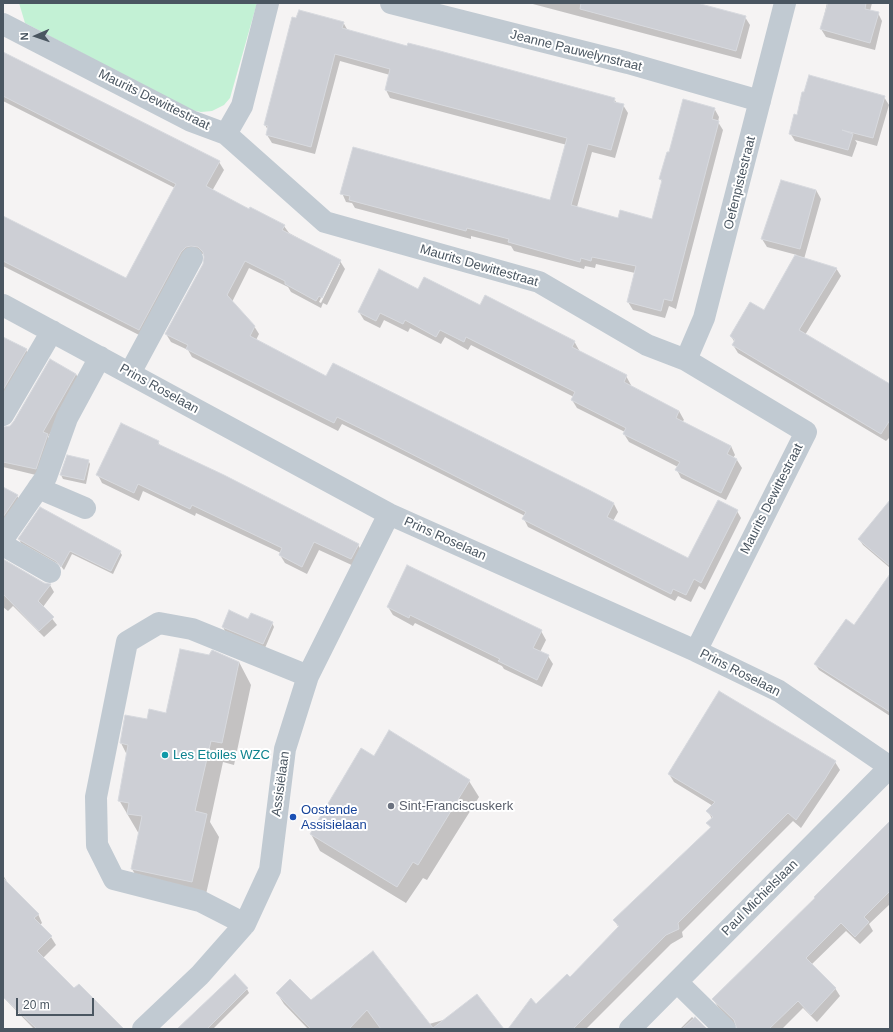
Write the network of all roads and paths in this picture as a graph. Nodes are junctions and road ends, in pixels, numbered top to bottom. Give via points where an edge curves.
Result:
1 (268, 3) edge
2 (391, 3) edge
3 (785, 3) edge
4 (3, 24) edge
5 (760, 101) junction
6 (226, 134) junction
7 (192, 258) dead end
8 (6, 312) edge
9 (52, 331) junction
10 (100, 357) junction
11 (686, 360) junction
12 (130, 373) junction
13 (3, 415) edge
14 (38, 488) junction
15 (85, 508) dead end
16 (389, 514) junction
17 (3, 539) edge
18 (3, 545) edge
19 (50, 572) dead end
20 (696, 651) junction
21 (308, 676) junction
22 (890, 767) edge
23 (245, 924) junction
24 (677, 982) junction
25 (143, 1029) edge
26 (630, 1029) edge
27 (725, 1029) edge

1 - 6 street via 242,106
2 - 5 street, Jeanne Pauwelynstraat via 628,63
3 - 5 street, Oefenpistestraat
4 - 6 street, Maurits Dewittestraat via 191,121
5 - 11 street, Oefenpistestraat via 704,318
6 - 11 street, Maurits Dewittestraat via 325,222 538,282 647,345
7 - 12 street
8 - 9 street, Prins Roselaan
9 - 10 street, Prins Roselaan
9 - 13 street
10 - 12 street, Prins Roselaan
10 - 14 street via 67,418 46,477
11 - 20 street, Maurits Dewittestraat via 806,432
12 - 16 street, Prins Roselaan
14 - 15 street
14 - 17 street
16 - 20 street, Prins Roselaan
16 - 21 street, Assisiëlaan
18 - 19 street
20 - 22 street, Prins Roselaan via 778,691
21 - 23 street, Assisiëlaan via 284,749 270,870
21 - 23 street via 192,629 159,623 127,642 96,797 97,845 114,879 200,901
22 - 24 street, Paul Michielslaan
23 - 25 street, Assisiëlaan via 200,975
24 - 26 street, Paul Michielslaan
24 - 27 street

